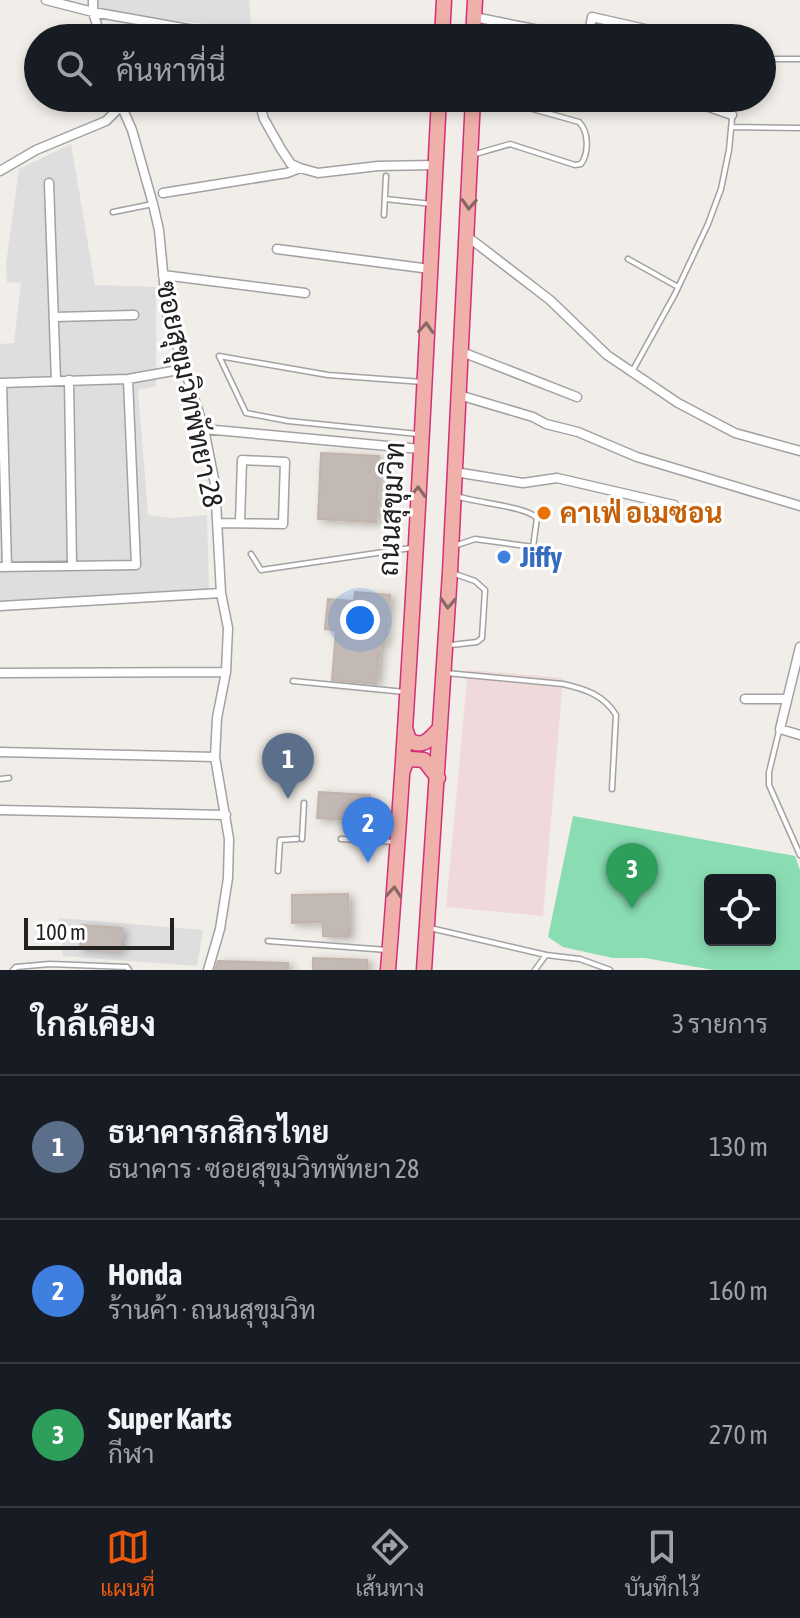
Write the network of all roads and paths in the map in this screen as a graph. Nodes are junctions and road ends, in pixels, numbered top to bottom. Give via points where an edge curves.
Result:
1 (49, 0) edge
2 (93, 0) edge
3 (444, 0) edge
4 (475, 0) edge
5 (93, 12) junction
6 (474, 17) junction
7 (97, 24) edge
8 (160, 24) edge
9 (443, 24) edge
10 (474, 24) edge
11 (509, 24) edge
12 (591, 24) edge
13 (623, 24) edge
14 (776, 59) edge
15 (800, 59) edge
16 (112, 112) edge
17 (124, 112) edge
18 (262, 112) edge
19 (438, 112) edge
20 (473, 112) edge
21 (543, 112) edge
22 (723, 112) edge
23 (732, 112) edge
24 (732, 115) junction
25 (731, 127) junction
26 (800, 128) edge
27 (472, 155) junction
28 (435, 165) junction
29 (300, 168) junction
30 (0, 171) edge
31 (386, 176) dead end
32 (49, 183) dead end
33 (163, 193) dead end
34 (385, 199) junction
35 (153, 204) junction
36 (435, 204) junction
37 (113, 212) dead end
38 (384, 215) dead end
39 (468, 237) junction
40 (277, 249) dead end
41 (628, 259) dead end
42 (430, 269) junction
43 (163, 275) junction
44 (678, 287) junction
45 (305, 293) dead end
46 (134, 315) dead end
47 (54, 317) junction
48 (462, 352) junction
49 (184, 369) junction
50 (632, 372) junction
51 (128, 379) junction
52 (69, 380) junction
53 (56, 381) junction
54 (423, 382) junction
55 (1, 383) edge
56 (459, 395) junction
57 (577, 397) dead end
58 (204, 429) junction
59 (420, 441) junction
60 (800, 451) edge
61 (455, 472) junction
62 (454, 495) junction
63 (674, 505) dead end
64 (800, 506) edge
65 (240, 522) junction
66 (218, 523) junction
67 (417, 547) junction
68 (451, 547) junction
69 (251, 554) dead end
70 (72, 565) junction
71 (3, 567) edge
72 (450, 572) junction
73 (221, 593) junction
74 (0, 606) edge
75 (445, 646) junction
76 (800, 647) edge
77 (226, 672) junction
78 (443, 672) junction
79 (0, 673) edge
80 (293, 681) dead end
81 (408, 692) junction
82 (745, 699) dead end
83 (787, 699) junction
84 (405, 726) junction
85 (440, 728) junction
86 (780, 729) junction
87 (800, 735) edge
88 (0, 752) edge
89 (215, 757) junction
90 (402, 775) junction
91 (9, 778) dead end
92 (438, 778) junction
93 (0, 779) edge
94 (612, 789) dead end
95 (304, 803) dead end
96 (0, 810) edge
97 (226, 815) junction
98 (341, 839) dead end
99 (398, 843) junction
100 (800, 855) edge
101 (278, 871) dead end
102 (427, 927) junction
103 (268, 941) dead end
104 (389, 950) junction
105 (546, 955) junction
106 (46, 967) edge
107 (13, 970) edge
108 (129, 970) edge
109 (208, 970) edge
110 (388, 970) edge
111 (424, 970) edge
112 (535, 970) edge
113 (610, 970) edge

1 - 5 street
2 - 5 street
3 - 9 highway
4 - 6 highway
5 - 7 street
5 - 8 street
6 - 10 highway
6 - 11 street
12 - 13 street via 592,17
14 - 15 lane
16 - 30 street via 106,121
17 - 35 street, ซอยสุขุมวิทพัทยา 28
18 - 29 street via 291,164
19 - 28 highway, ถนนสุขุมวิท
20 - 27 highway
21 - 27 lane via 579,122 586,135 581,164 510,144
22 - 24 street
23 - 24 lane
24 - 25 lane
25 - 26 lane
25 - 44 lane via 721,189
27 -> 39 highway
28 - 29 street via 318,173
28 - 36 highway, ถนนสุขุมวิท
29 - 33 street
31 - 34 lane
32 - 47 street
34 - 36 lane
34 - 38 lane
35 - 37 lane
35 - 43 street, ซอยสุขุมวิทพัทยา 28
36 - 42 highway, ถนนสุขุมวิท
39 - 48 highway
39 - 50 street
40 - 42 street
41 - 44 lane
54 -> 42 highway, ถนนสุขุมวิท
43 - 45 street
43 - 49 street, ซอยสุขุมวิทพัทยา 28 via 167,314
44 - 50 lane
46 - 47 street
47 - 53 street
48 - 56 highway
48 - 57 street
49 - 51 street
49 - 58 street, ซอยสุขุมวิทพัทยา 28
50 - 60 street via 735,433
51 - 52 street
51 - 70 street via 136,565
52 - 53 street
52 - 70 street
53 - 55 street
54 - 59 highway, ถนนสุขุมวิท
54 - 59 lane via 328,375 219,356 246,413
55 - 71 street
56 - 61 highway
56 - 64 street
58 - 59 street
58 - 66 street, ซอยสุขุมวิทพัทยา 28
67 -> 59 highway, ถนนสุขุมวิท
61 - 62 highway
61 - 63 street via 523,483 557,478
62 - 68 highway
62 - 68 lane via 529,510 537,518 533,547 475,539
65 - 65 street via 283,524 285,462 242,460
65 - 66 street
66 - 73 street, ซอยสุขุมวิทพัทยา 28
67 - 69 lane via 261,570
67 - 81 highway, ถนนสุขุมวิท
68 - 72 highway
70 - 71 street
72 -> 75 highway
72 - 75 lane via 485,590 484,627 477,642
73 - 74 street
73 - 77 street, ซอยสุขุมวิทพัทยา 28 via 228,628
75 - 78 highway
76 - 83 street
77 - 79 street
77 - 89 street, ซอยสุขุมวิทพัทยา 28
78 - 85 highway
78 - 94 lane via 563,684 605,700 616,715
80 - 81 lane
81 - 84 highway, ถนนสุขุมวิท
82 - 83 street
83 - 86 street
84 - 85 highway via 409,740 420,745
84 - 90 highway, ถนนสุขุมวิท
85 - 92 highway
86 - 87 street
86 - 100 lane via 769,785
88 - 89 street
89 - 97 street, ซอยสุขุมวิทพัทยา 28
90 - 92 highway via 406,762 417,758
90 - 99 highway, ถนนสุขุมวิท
91 - 93 lane
92 - 102 highway
95 - 101 lane via 300,839 280,840
96 - 97 street
97 - 109 street, ซอยสุขุมวิทพัทยา 28 via 228,878
98 - 99 lane
104 -> 99 highway, ถนนสุขุมวิท
102 - 105 lane
102 - 111 highway
103 - 104 lane
104 - 110 highway, ถนนสุขุมวิท
105 - 112 lane
105 - 113 lane
106 - 107 lane
106 - 108 lane

